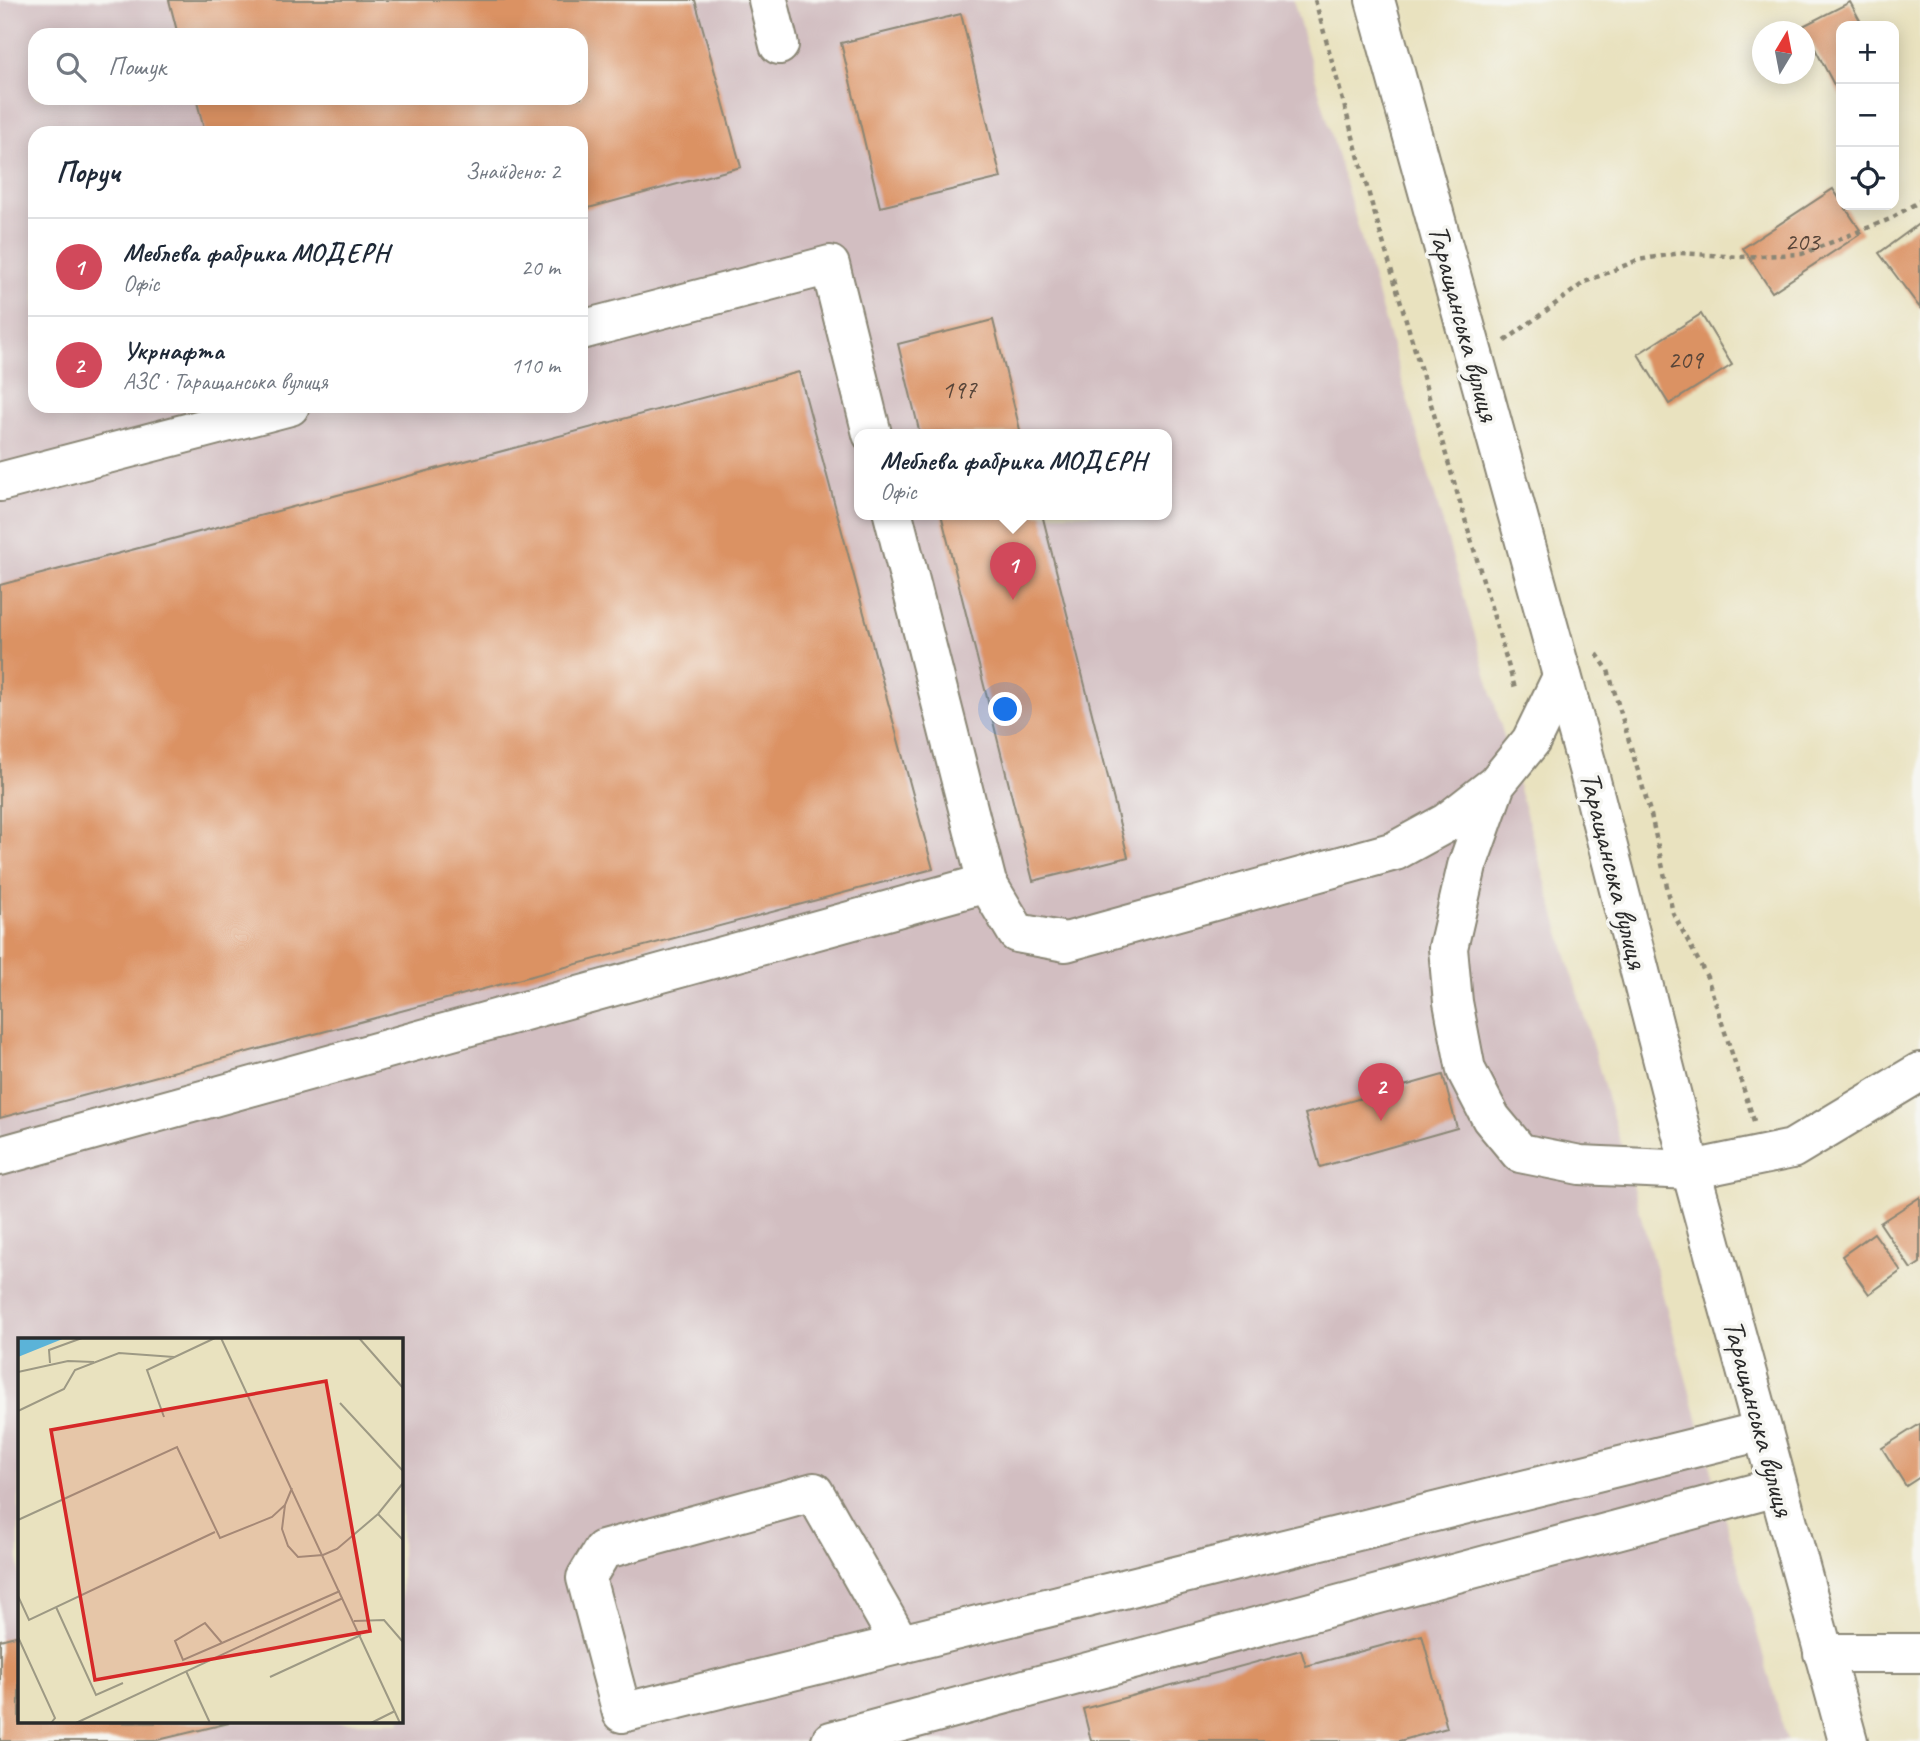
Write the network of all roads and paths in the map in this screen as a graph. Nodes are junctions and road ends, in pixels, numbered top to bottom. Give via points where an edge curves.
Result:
1 (768, 0) edge
2 (1315, 0) edge
3 (1375, 0) edge
4 (779, 45) dead end
5 (1920, 201) edge
6 (588, 328) edge
7 (1475, 363) junction
8 (263, 413) edge
9 (872, 429) edge
10 (0, 482) edge
11 (895, 520) edge
12 (1595, 652) dead end
13 (1562, 677) junction
14 (1531, 741) junction
15 (1496, 784) junction
16 (987, 883) junction
17 (1920, 1072) edge
18 (1765, 1155) junction
19 (0, 1156) edge
20 (1691, 1170) junction
21 (1762, 1432) junction
22 (1777, 1487) junction
23 (901, 1645) junction
24 (1823, 1653) junction
25 (1920, 1653) edge
26 (831, 1741) edge
27 (1848, 1741) edge

1 - 4 main road
2 - 14 path
3 - 7 main road, Таращанська вулиця
5 - 7 path via 1890,219 1802,254 1740,257 1680,253 1638,260 1586,282
6 - 9 main road via 830,265
7 - 13 main road, Таращанська вулиця
8 - 10 main road
11 - 16 main road
12 - 18 path via 1608,670 1651,815 1673,913 1707,977
13 - 14 main road
13 - 20 main road, Таращанська вулиця
14 - 15 main road
15 - 16 main road via 1446,823 1395,851 1066,942 1017,933
15 - 20 main road via 1467,866 1448,948 1466,1070 1491,1118 1520,1153 1580,1165
16 - 19 main road
17 - 18 main road via 1792,1149
18 - 20 main road
20 - 21 main road, Таращанська вулиця
21 - 22 main road, Таращанська вулиця
21 - 23 main road
22 - 24 main road, Таращанська вулиця
22 - 26 main road
23 - 23 main road via 622,1713 586,1578 603,1550 814,1492
24 - 25 main road
24 - 27 main road, Таращанська вулиця

